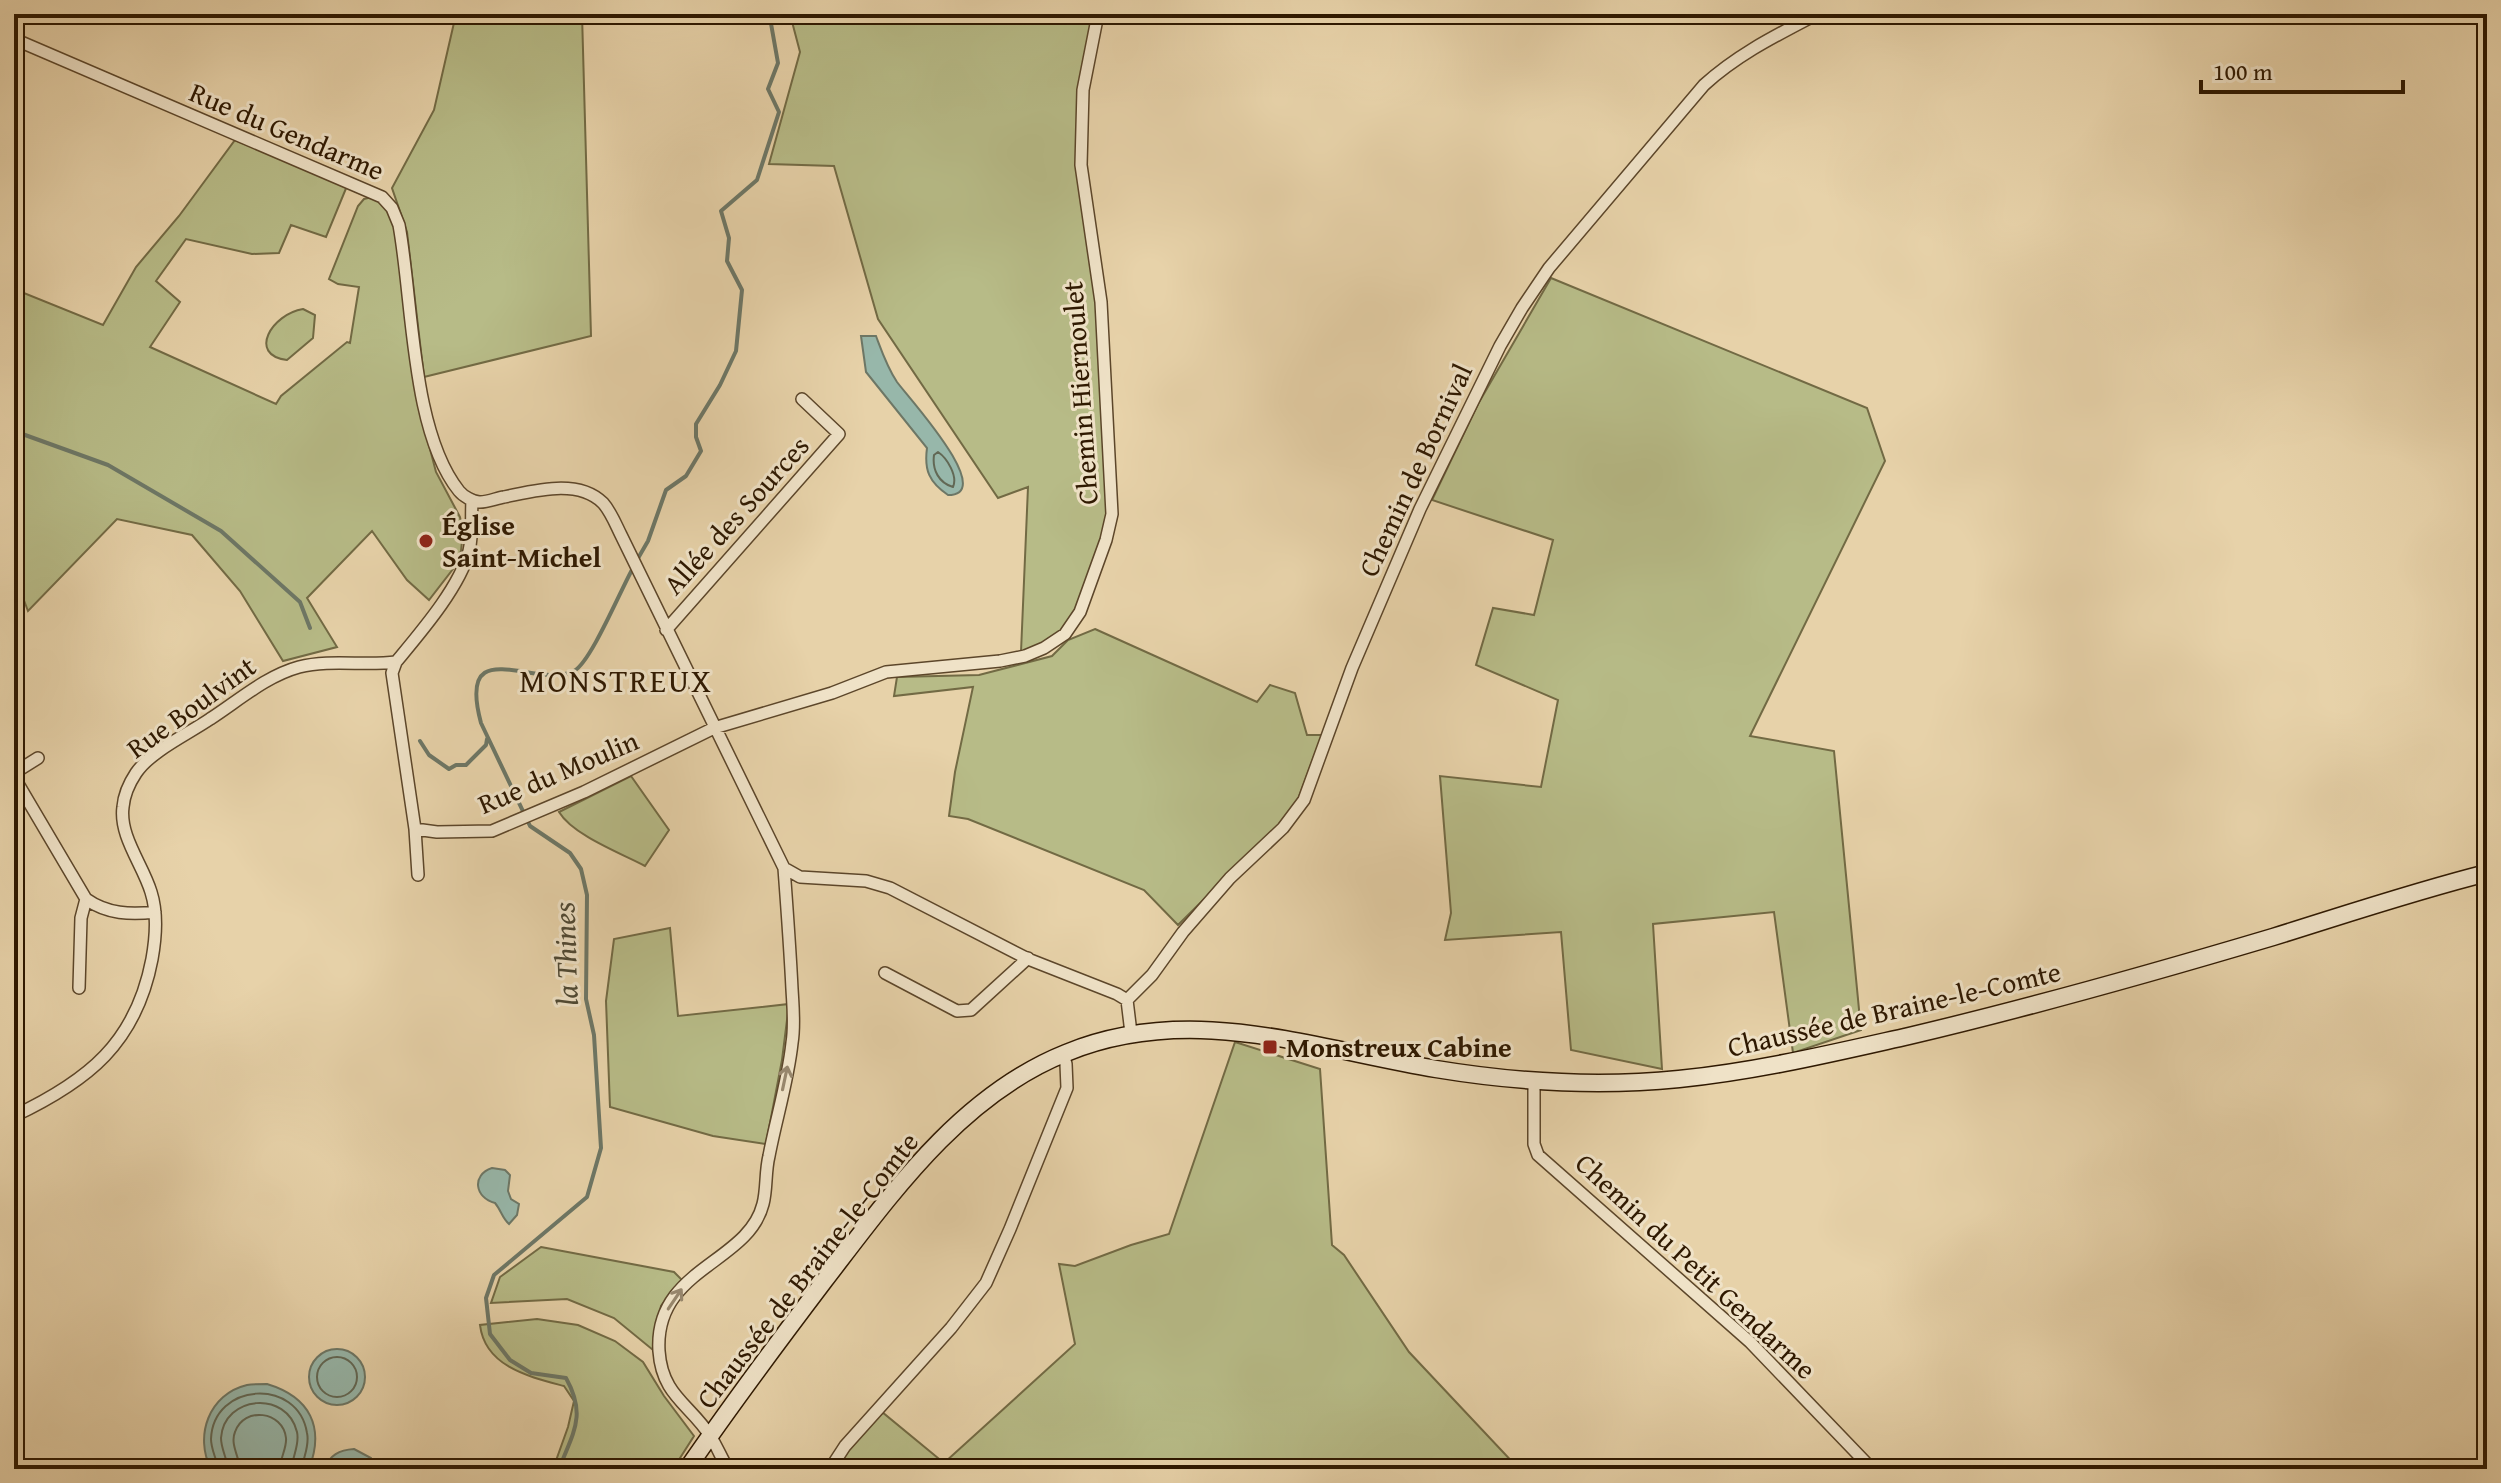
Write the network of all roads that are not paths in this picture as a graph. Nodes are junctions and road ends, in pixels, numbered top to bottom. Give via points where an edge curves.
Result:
1 (1098, 14) edge
2 (1817, 14) edge
3 (14, 39) edge
4 (802, 399) dead end
5 (472, 500) junction
6 (666, 630) junction
7 (396, 662) junction
8 (714, 728) junction
9 (38, 758) dead end
10 (14, 775) edge
11 (415, 829) junction
12 (784, 868) junction
13 (2487, 873) edge
14 (418, 875) dead end
15 (86, 899) junction
16 (155, 912) junction
17 (1028, 958) junction
18 (885, 973) dead end
19 (79, 988) dead end
20 (1127, 1000) junction
21 (1131, 1033) junction
22 (1063, 1054) junction
23 (1534, 1079) junction
24 (14, 1116) edge
25 (710, 1436) junction
26 (687, 1469) edge
27 (728, 1469) edge
28 (830, 1469) edge
29 (1872, 1469) edge

1 - 8 street, Chemin Hiernoulet via 1083,90 1081,165 1101,302 1112,514 1080,612 1053,644 1025,656 886,672
2 - 20 street, Chemin de Bornival via 1730,62 1704,85 1549,268 1500,346 1420,509 1352,668 1304,800
3 - 5 street, Rue du Gendarme via 382,197 399,225 429,424 451,478
4 - 6 street, Allée des Sources via 839,434
5 - 6 street via 538,491 592,494 608,509
5 - 7 street via 464,568
6 - 8 street
7 - 11 street via 392,673
7 - 16 street, Rue Boulvint via 304,666 278,675 137,772 122,816
8 - 11 street, Rue du Moulin via 492,831
8 - 12 street
9 - 10 street
10 - 15 street
11 - 14 street
12 - 17 street via 800,877 866,881 890,888
25 -> 12 street via 662,1373 661,1330 681,1289 749,1234 763,1205 792,1044
13 - 23 main road, Chaussée de Braine-le-Comte via 2103,988 1796,1062 1673,1080
15 - 16 street via 114,913
15 - 19 street
16 - 24 street, Rue Boulvint via 143,997 126,1029 81,1078
17 - 18 street via 971,1010 957,1011
17 - 20 street
20 - 21 street
21 - 22 main road, Chaussée de Braine-le-Comte
21 - 23 main road, Chaussée de Braine-le-Comte via 1238,1031 1439,1069
22 - 25 main road, Chaussée de Braine-le-Comte via 999,1090 938,1143 868,1224
22 - 28 street via 1067,1088 986,1283
23 - 29 street, Chemin du Petit Gendarme via 1538,1155 1750,1342
25 - 26 main road, Chaussée de Braine-le-Comte
25 - 27 street, Chaussée de Braine-le-Comte

